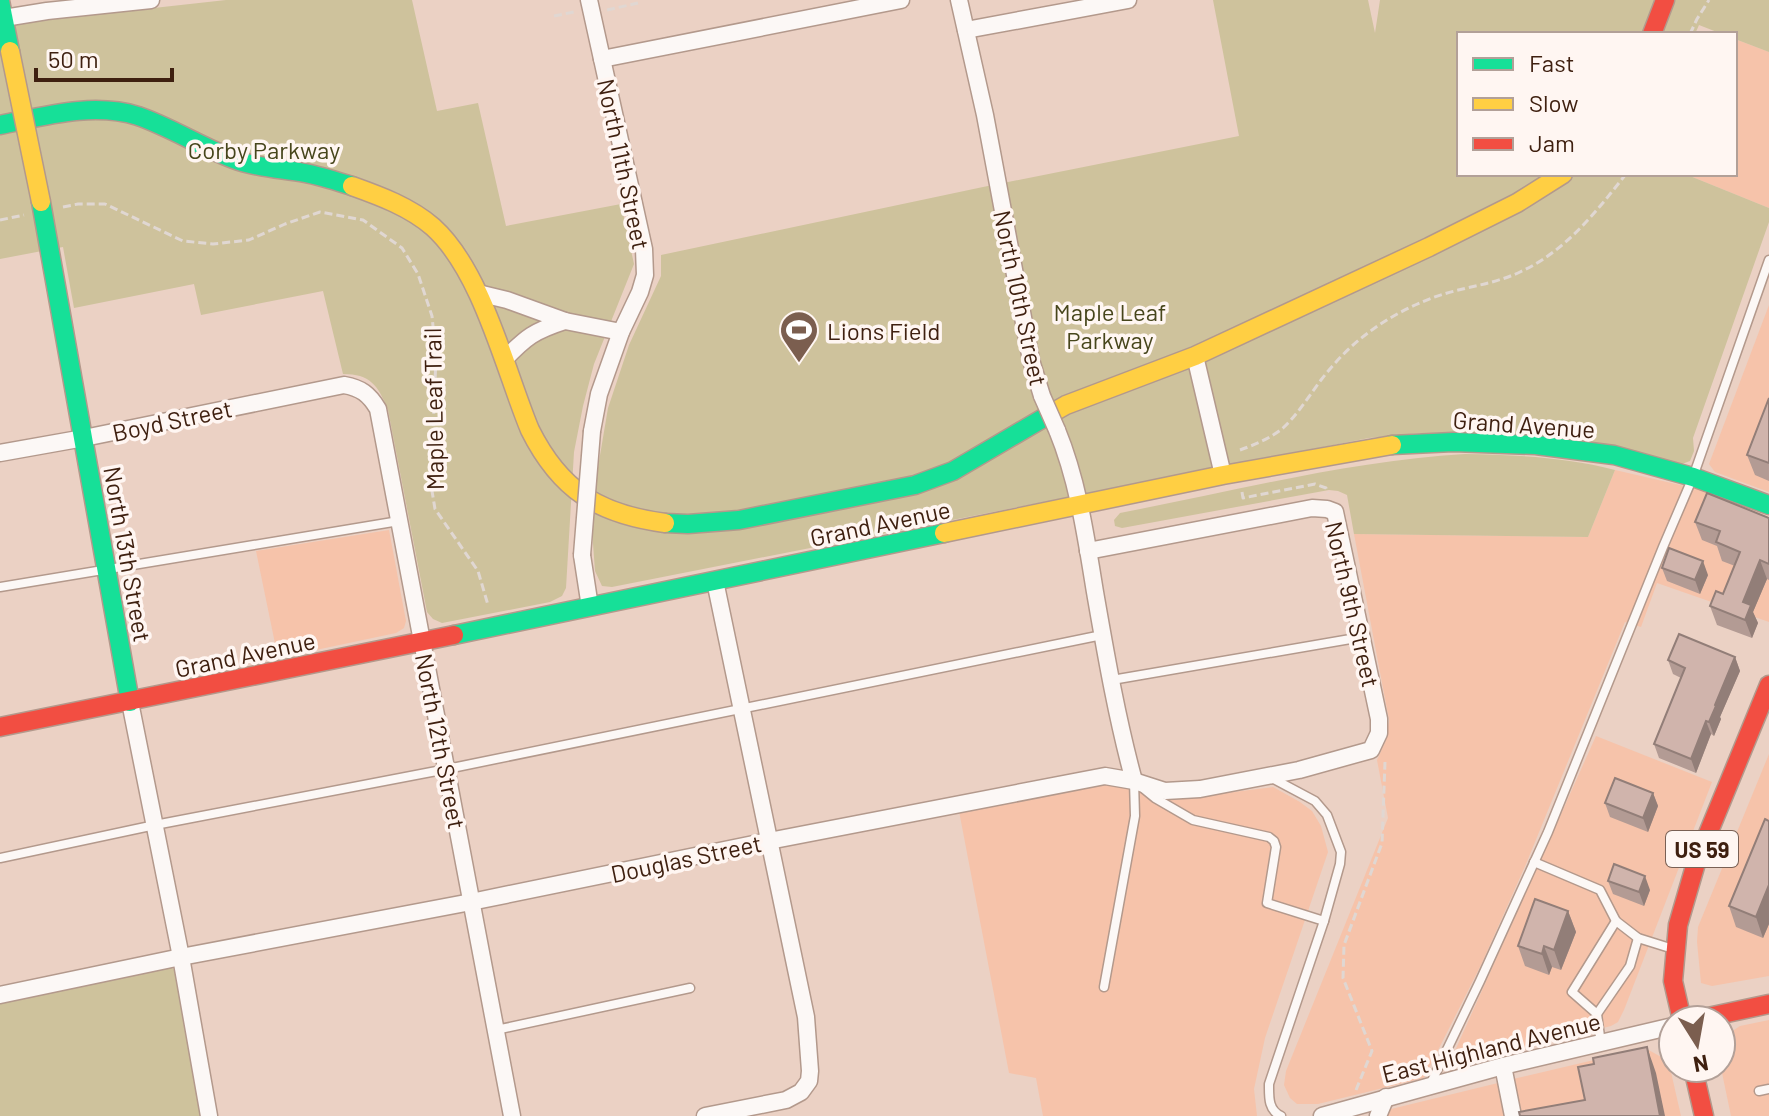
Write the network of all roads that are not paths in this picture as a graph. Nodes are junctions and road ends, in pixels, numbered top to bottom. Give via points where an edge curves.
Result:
1 (151, 0) edge
2 (901, 0) edge
3 (959, 0) edge
4 (1128, 0) edge
5 (1665, 0) edge
6 (131, 1) edge
7 (590, 7) edge
8 (2, 9) edge
9 (966, 30) junction
10 (1653, 32) edge
11 (602, 59) junction
12 (0, 125) edge
13 (1560, 176) edge
14 (1769, 260) edge
15 (478, 293) junction
16 (565, 321) junction
17 (621, 332) junction
18 (1195, 356) junction
19 (504, 360) junction
20 (344, 385) joint
21 (84, 438) junction
22 (0, 453) edge
23 (1223, 475) junction
24 (1693, 477) junction
25 (1769, 505) edge
26 (1080, 506) junction
27 (399, 520) junction
28 (1088, 551) junction
29 (105, 569) junction
30 (715, 581) junction
31 (0, 587) edge
32 (590, 607) junction
33 (1103, 635) junction
34 (1362, 637) junction
35 (422, 642) junction
36 (1112, 680) junction
37 (1769, 685) edge
38 (130, 702) junction
39 (742, 709) junction
40 (0, 727) edge
41 (1371, 750) joint
42 (447, 769) junction
43 (1269, 776) junction
44 (1134, 781) junction
45 (155, 825) junction
46 (769, 841) junction
47 (0, 858) edge
48 (1534, 862) junction
49 (471, 902) junction
50 (1324, 921) junction
51 (1616, 921) junction
52 (1638, 938) junction
53 (1675, 950) junction
54 (181, 957) junction
55 (1104, 987) dead end
56 (690, 988) dead end
57 (0, 995) edge
58 (1678, 1004) edge
59 (1769, 1004) edge
60 (1737, 1011) edge
61 (1597, 1014) junction
62 (496, 1030) junction
63 (1657, 1030) edge
64 (1601, 1044) junction
65 (1503, 1066) junction
66 (1697, 1084) edge
67 (1430, 1085) junction
68 (1386, 1097) junction
69 (209, 1116) edge
70 (512, 1116) edge
71 (705, 1116) edge
72 (1281, 1116) edge
73 (1322, 1116) edge
74 (1378, 1116) edge
75 (1513, 1116) edge
76 (1704, 1116) edge

1 - 6 street
2 - 11 street
3 - 9 street, North 10th Street
4 - 9 street
5 - 10 street
6 - 8 street via 47,11
7 - 11 street, North 11th Street
8 - 21 street, North 13th Street, bridge
9 - 26 street, North 10th Street, bridge via 1031,360
11 - 17 street, North 11th Street via 644,249 645,275
12 - 15 street via 94,109 135,115 242,162 358,188 427,222 448,242
13 - 18 street via 1429,247
14 - 24 lane
15 - 16 street
15 - 19 street
16 - 17 street
16 - 19 street via 539,330
17 - 32 street, North 11th Street, bridge via 592,431 582,555
18 - 19 street via 1066,405 953,471 915,485 743,521 699,525 650,522 581,496 546,463 532,439
18 - 23 street
20 - 21 street, Boyd Street
20 - 27 street, North 12th Street via 360,388 378,409
21 - 22 street, Boyd Street
21 - 29 street, North 13th Street
23 - 24 street, Grand Avenue via 1392,445 1453,442 1571,448
23 - 26 street, Grand Avenue
24 - 25 street, Grand Avenue
24 - 48 lane
26 - 28 street, North 10th Street
26 - 30 street, Grand Avenue
27 - 29 lane
27 - 35 street, North 12th Street
28 - 33 street, North 10th Street
28 - 34 street, North 9th Street via 1327,509 1335,512
29 - 31 lane
29 - 38 street, North 13th Street
30 - 32 street, Grand Avenue
30 - 39 street
32 - 35 street, Grand Avenue
33 - 36 street, North 10th Street
33 - 39 lane
34 - 36 lane
34 - 41 street, North 9th Street via 1379,719
35 - 38 street, Grand Avenue
35 - 42 street, North 12th Street
36 - 44 street, North 10th Street
37 - 53 street, US 59 via 1696,863
38 - 40 street, Grand Avenue
38 - 45 street, North 13th Street
39 - 42 lane
39 - 46 street
41 - 43 street, Douglas Street
42 - 45 lane
42 - 49 street, North 12th Street
43 - 44 street, Douglas Street via 1165,791
43 - 50 lane via 1315,801 1327,815 1341,852
44 - 46 street, Douglas Street via 1105,776
44 - 50 lane via 1193,820 1269,837 1276,847 1267,903
44 - 55 lane via 1135,816
45 - 47 lane
45 - 54 street, North 13th Street
46 - 49 street, Douglas Street
46 - 71 street via 806,1017 809,1081 786,1100
48 - 51 lane via 1600,890
48 - 67 lane
49 - 54 street, Douglas Street
49 - 62 street, North 12th Street
50 - 72 lane via 1269,1084 1268,1101
51 - 52 lane
51 - 61 lane via 1572,992
52 - 53 lane
52 - 61 lane via 1630,966
53 - 58 street, US 59
54 - 57 street, Douglas Street
54 - 69 street, North 13th Street
56 - 62 lane
59 - 60 street
61 - 64 lane
62 - 70 street, North 12th Street
63 - 64 street, East Highland Avenue
64 - 65 street, East Highland Avenue
65 - 67 street, East Highland Avenue
65 - 75 street
66 - 76 street
67 - 68 street, East Highland Avenue
68 - 73 street, East Highland Avenue
68 - 74 street

